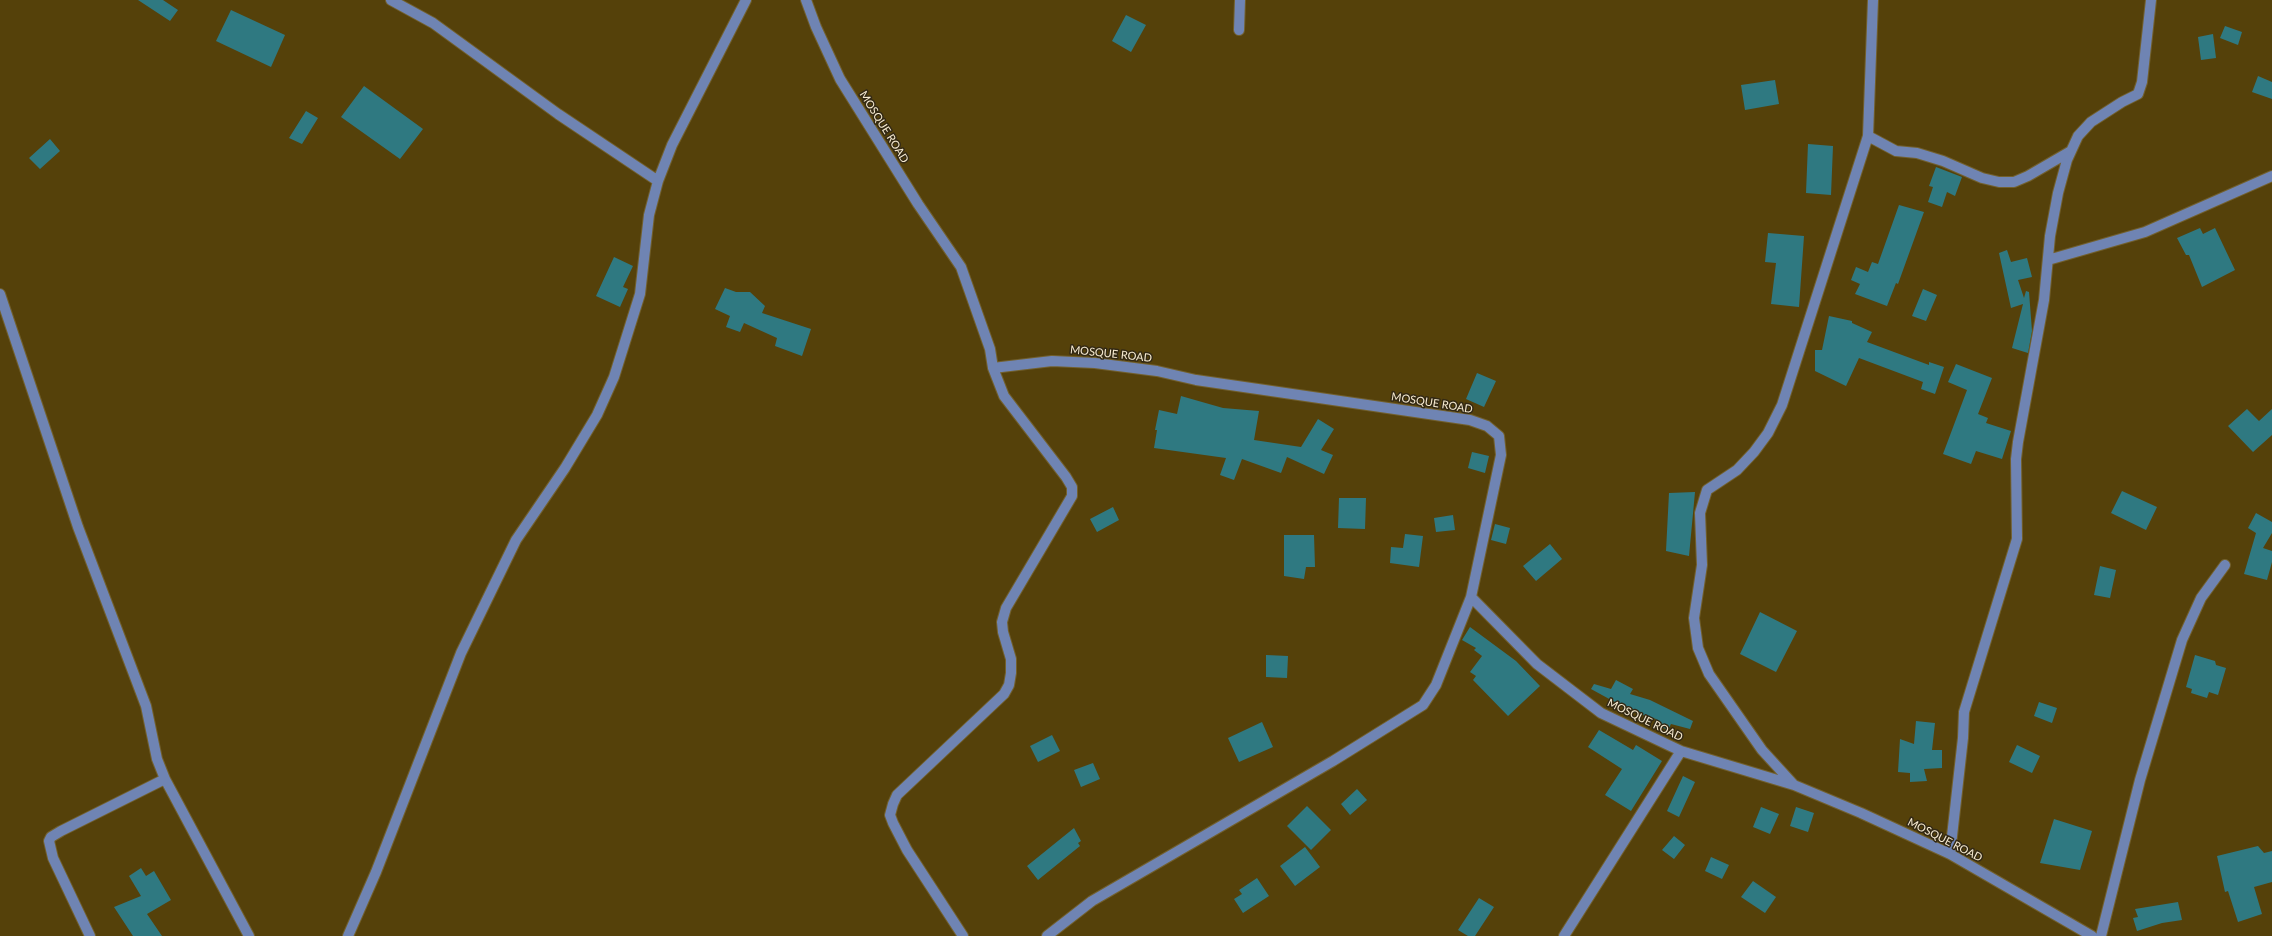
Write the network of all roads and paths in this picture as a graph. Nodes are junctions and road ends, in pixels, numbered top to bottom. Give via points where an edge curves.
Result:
1 (391, 0) edge
2 (746, 0) edge
3 (806, 0) edge
4 (1240, 0) edge
5 (1873, 0) edge
6 (2151, 0) edge
7 (1239, 30) dead end
8 (1868, 136) junction
9 (2071, 151) junction
10 (2272, 176) edge
11 (658, 180) junction
12 (2048, 260) junction
13 (0, 294) edge
14 (994, 368) junction
15 (2225, 565) dead end
16 (1471, 597) junction
17 (1681, 751) junction
18 (165, 779) junction
19 (1794, 784) junction
20 (1950, 854) junction
21 (90, 936) edge
22 (249, 936) edge
23 (348, 936) edge
24 (964, 936) edge
25 (1047, 936) edge
26 (1564, 936) edge
27 (2092, 936) edge
28 (2101, 936) edge

1 - 11 street via 433,23 558,114
2 - 11 street via 672,145
3 - 14 street, MOSQUE ROAD via 840,79 918,204 961,267 990,349
4 - 7 street
5 - 8 street
6 - 9 street via 2142,82 2138,94 2091,122 2078,136
8 - 9 street via 1896,151 1943,161 1982,178 1999,182 2014,182 2028,176
8 - 19 street via 1782,405 1768,434 1754,452 1737,470 1707,490 1700,513 1702,565 1694,618 1698,648 1709,674 1762,750
9 - 12 street via 2058,193
10 - 12 street via 2145,232
11 - 23 street via 649,215 640,294 614,377 597,415 516,540 461,653 376,872
12 - 20 street via 2044,300 2018,442 2017,539 1964,712
13 - 18 street via 78,527 146,706 157,759
14 - 16 street, MOSQUE ROAD via 1052,361 1094,363 1470,420 1487,426 1499,436 1501,455
14 - 24 street via 1004,396 1066,477 1072,487 1072,496 1006,608 1002,622 1011,659 1011,672 1009,685 1004,694 897,795 890,815 907,850
15 - 28 street via 2201,598 2182,640 2140,780
16 - 17 street, MOSQUE ROAD via 1537,664 1601,712
16 - 25 street via 1436,685 1423,705 1334,761 1092,901
17 - 19 street, MOSQUE ROAD
17 - 26 street
18 - 21 street via 61,831 49,841 53,858
18 - 22 street
19 - 20 street, MOSQUE ROAD
20 - 27 street, MOSQUE ROAD

